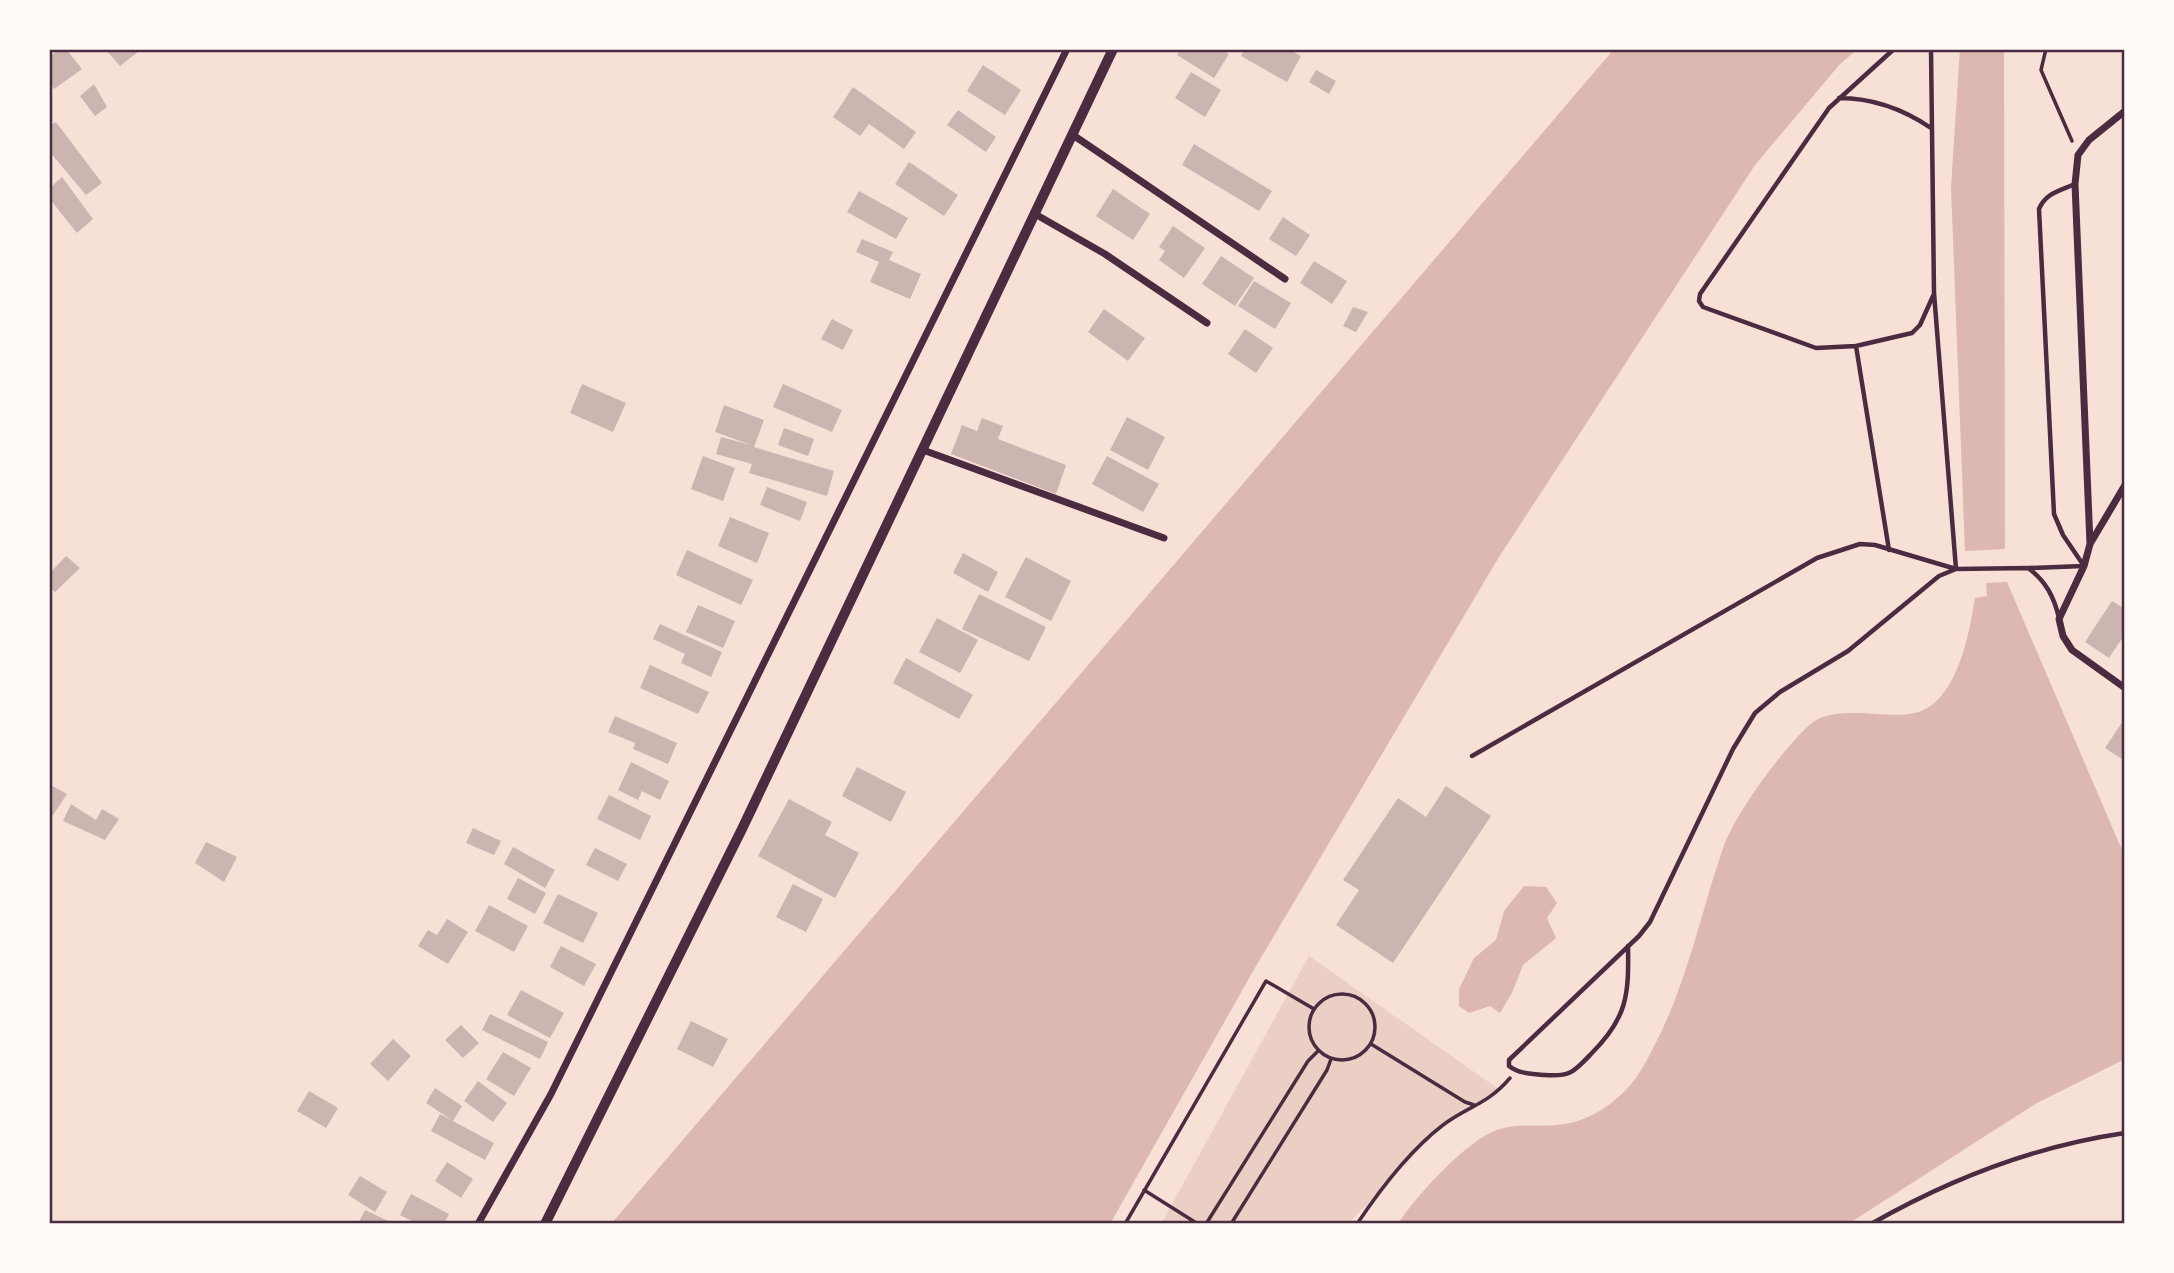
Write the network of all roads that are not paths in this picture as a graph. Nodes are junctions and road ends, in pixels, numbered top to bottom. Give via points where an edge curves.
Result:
1 (1067, 49) edge
2 (1113, 49) edge
3 (1894, 49) edge
4 (1931, 49) edge
5 (1838, 98) junction
6 (2125, 111) edge
7 (1931, 128) junction
8 (1073, 135) junction
9 (2075, 184) junction
10 (1035, 214) junction
11 (1285, 279) dead end
12 (1934, 293) junction
13 (1208, 323) dead end
14 (1856, 346) junction
15 (923, 450) junction
16 (2125, 485) edge
17 (1164, 538) dead end
18 (2090, 544) junction
19 (1889, 550) junction
20 (2084, 566) junction
21 (2028, 568) junction
22 (1956, 569) junction
23 (2059, 619) junction
24 (2125, 688) edge
25 (1472, 756) dead end
26 (1628, 946) junction
27 (2125, 1133) edge
28 (478, 1224) edge
29 (545, 1224) edge
30 (1871, 1224) edge

1 - 28 street via 551,1094
2 - 8 main road
3 - 5 lane
4 - 7 lane
5 - 7 lane via 1885,105
5 - 14 lane via 1699,301 1703,307 1816,348
6 - 9 street via 2078,155
7 - 12 lane
8 - 10 main road
8 - 11 street
9 - 18 street
9 - 20 lane via 2050,194 2039,209 2054,514
10 - 13 street
10 - 15 main road
12 - 14 lane via 1912,333
12 - 22 lane
14 - 19 lane
15 - 17 street
15 - 29 main road via 742,829
16 - 18 street
18 - 20 street
19 - 22 lane
19 - 25 lane via 1860,544 1817,558
20 - 21 lane
20 - 23 street
21 - 22 lane
21 - 23 lane via 2047,587
22 - 26 lane via 1939,576 1848,651 1780,692 1755,713 1650,922
23 - 24 street via 2072,650
26 - 26 lane via 1509,1060 1509,1066 1516,1071 1561,1076 1577,1069 1616,1027 1629,979
27 - 30 lane via 2083,1139 1992,1166 1916,1198

